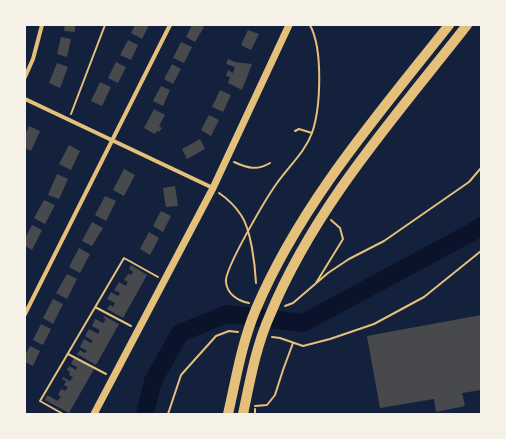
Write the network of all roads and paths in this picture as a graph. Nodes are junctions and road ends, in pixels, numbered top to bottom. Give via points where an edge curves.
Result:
1 (42, 25) edge
2 (105, 25) edge
3 (170, 25) edge
4 (289, 25) edge
5 (449, 25) edge
6 (467, 25) edge
7 (25, 78) edge
8 (25, 99) edge
9 (69, 119) junction
10 (295, 131) dead end
11 (312, 133) dead end
12 (112, 139) junction
13 (227, 159) junction
14 (270, 163) dead end
15 (213, 188) junction
16 (335, 214) dead end
17 (331, 220) junction
18 (328, 224) dead end
19 (481, 251) edge
20 (165, 281) junction
21 (314, 286) dead end
22 (256, 288) dead end
23 (95, 307) junction
24 (25, 314) edge
25 (139, 331) junction
26 (245, 334) junction
27 (263, 338) junction
28 (293, 343) junction
29 (68, 354) junction
30 (114, 378) junction
31 (255, 406) dead end
32 (63, 414) edge
33 (94, 414) edge
34 (168, 414) edge
35 (228, 414) edge
36 (243, 414) edge

1 - 7 street
2 - 9 path
3 - 12 street
4 - 13 street
5 - 26 main road via 326,184 294,234
6 - 27 main road via 368,150 305,243 270,315
8 - 9 street
9 - 12 street
10 - 11 path via 299,129
12 - 15 street
12 - 24 street
13 - 14 path via 246,167 256,168
13 - 15 street
15 - 20 street
15 - 22 path via 231,202 242,216 253,251
16 - 17 path
17 - 18 path
17 - 21 path via 340,228 343,239
19 - 28 path via 424,297 374,324 330,340 303,346
20 - 23 path via 124,258
20 - 25 street
23 - 25 path
23 - 29 path
25 - 30 street
26 - 34 path via 229,331 216,336 181,376
26 - 35 main road
27 - 28 path via 280,338
27 - 36 main road
28 - 31 path via 276,395 267,405
29 - 30 path
29 - 32 path via 40,401
30 - 33 street

